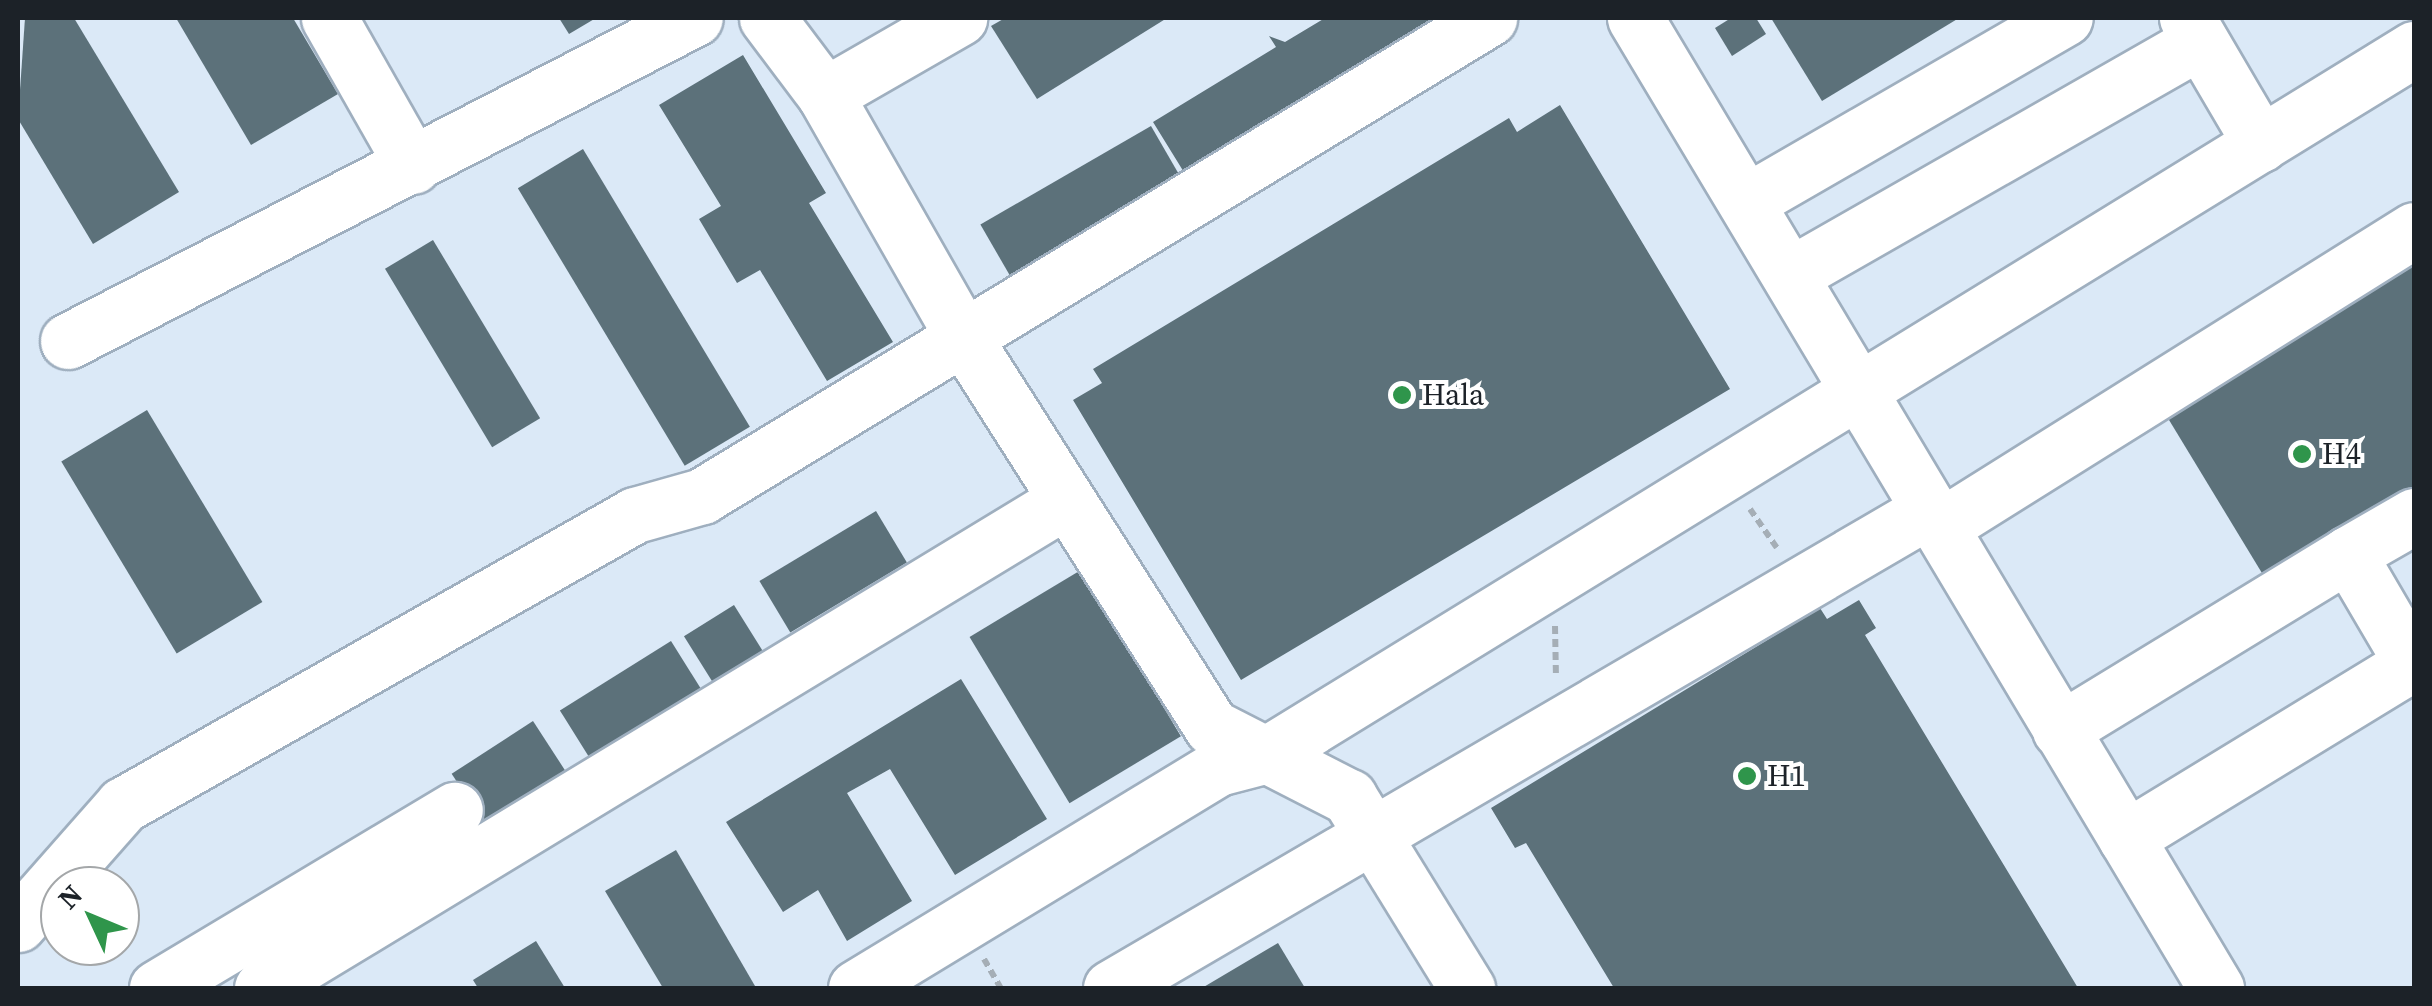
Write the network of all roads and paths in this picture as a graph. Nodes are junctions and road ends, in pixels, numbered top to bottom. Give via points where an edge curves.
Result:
1 (329, 18) edge
2 (695, 18) edge
3 (767, 18) edge
4 (959, 18) edge
5 (1489, 18) edge
6 (1635, 18) edge
7 (2065, 18) edge
8 (2194, 29) edge
9 (2414, 49) edge
10 (825, 95) junction
11 (2261, 144) junction
12 (413, 166) junction
13 (1746, 202) junction
14 (2414, 230) edge
15 (1790, 275) junction
16 (966, 340) junction
17 (68, 341) dead end
18 (1860, 391) junction
19 (1066, 502) junction
20 (2414, 516) edge
21 (1935, 518) junction
22 (2348, 554) junction
23 (1556, 570) junction
24 (2413, 662) edge
25 (1580, 716) junction
26 (2060, 730) junction
27 (1264, 756) junction
28 (455, 810) dead end
29 (1376, 834) junction
30 (2126, 838) junction
31 (18, 924) edge
32 (157, 988) edge
33 (262, 988) edge
34 (856, 988) edge
35 (1111, 988) edge
36 (1467, 988) edge
37 (2216, 988) edge

1 - 12 lane
2 - 12 lane
3 - 10 lane
4 - 10 lane
5 - 16 lane
6 - 13 lane
7 - 13 lane
8 - 11 lane
8 - 15 lane
9 - 11 lane
10 - 16 lane
11 - 18 lane
12 - 17 lane
13 - 15 lane
14 - 21 lane
15 - 18 lane
16 - 19 lane
16 - 31 lane via 702,496 635,515 316,689 123,806
18 - 21 lane
18 - 23 lane
19 - 27 lane via 1212,727
19 - 33 lane
20 - 22 lane
21 - 25 lane
21 - 26 lane
22 - 24 lane
22 - 26 lane
23 - 25 path via 1555,676
23 - 27 lane
24 - 30 lane
25 - 29 lane
26 - 30 lane
27 - 29 lane via 1348,797
27 - 34 lane via 1218,768
28 - 32 lane
29 - 35 lane
29 - 36 lane
30 - 37 lane

